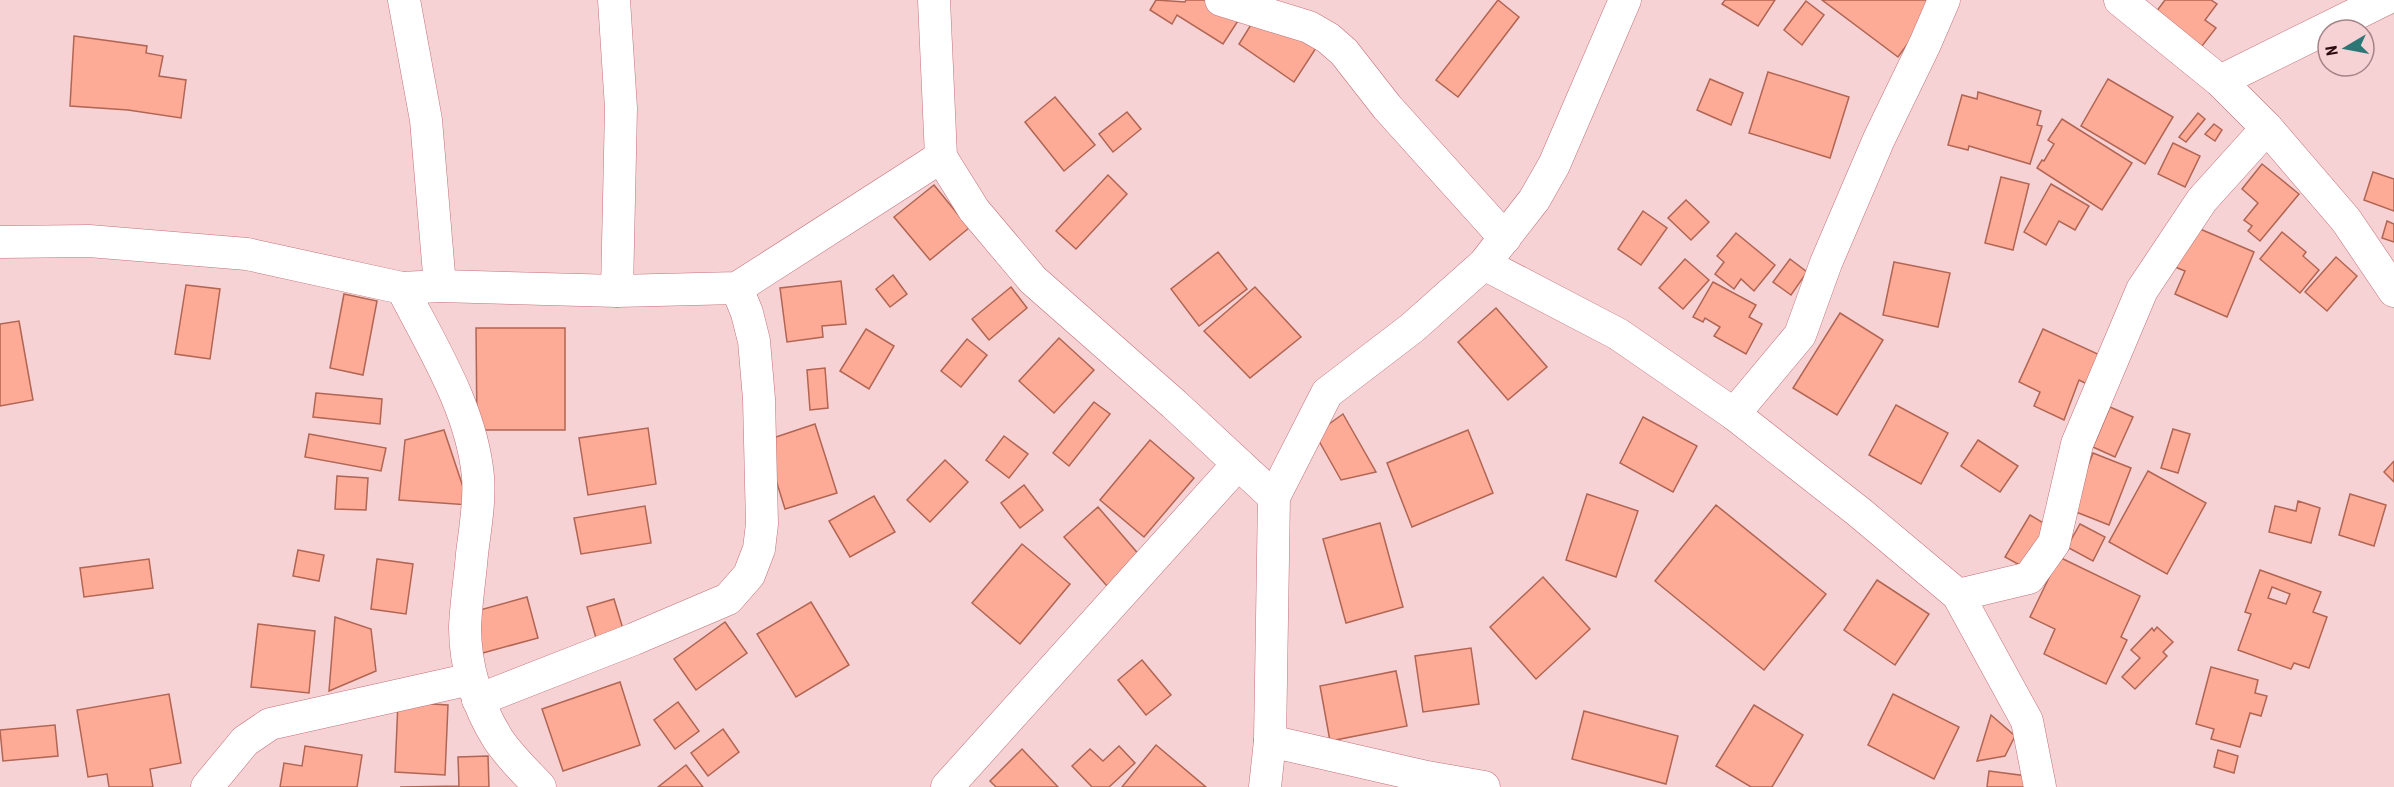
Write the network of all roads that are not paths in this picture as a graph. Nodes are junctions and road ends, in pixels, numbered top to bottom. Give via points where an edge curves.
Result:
1 (404, 0) edge
2 (614, 0) edge
3 (934, 0) edge
4 (1221, 0) edge
5 (1625, 0) edge
6 (1944, 0) edge
7 (2120, 0) edge
8 (2384, 0) edge
9 (2220, 81) junction
10 (2267, 128) junction
11 (941, 157) junction
12 (1505, 238) junction
13 (0, 242) edge
14 (1484, 264) junction
15 (440, 286) junction
16 (402, 288) junction
17 (737, 288) junction
18 (617, 291) junction
19 (2394, 291) edge
20 (1734, 414) junction
21 (1238, 464) junction
22 (1274, 497) junction
23 (1958, 595) junction
24 (475, 690) junction
25 (1270, 741) junction
26 (207, 787) edge
27 (540, 787) edge
28 (947, 787) edge
29 (1265, 787) edge
30 (1484, 787) edge
31 (2040, 787) edge

1 - 15 street via 426,120
2 - 18 street via 621,108
3 - 11 street
4 - 12 street via 1309,27 1328,38
5 - 12 street via 1554,165
6 - 20 street via 1875,149 1800,335
7 - 9 street
8 - 9 street
9 - 10 street
10 - 19 street via 2346,220
10 - 23 street via 2202,200 2142,290 2077,444 2054,543 2029,578
11 - 17 street
11 - 21 street via 974,210 1033,280
12 - 14 street
13 - 16 street via 89,241 247,254
14 - 20 street via 1618,334
14 - 22 street via 1412,328 1327,393
15 - 16 street
15 - 18 street
16 - 24 street via 451,383 478,478 465,628
17 - 18 street
17 - 24 street via 754,341 759,399 762,524 759,549 749,574 728,599
20 - 23 street
21 - 22 street
21 - 28 street
22 - 25 street
23 - 31 street via 2027,721
24 - 26 street via 270,724 245,741
24 - 27 street via 499,740
25 - 29 street
25 - 30 street

